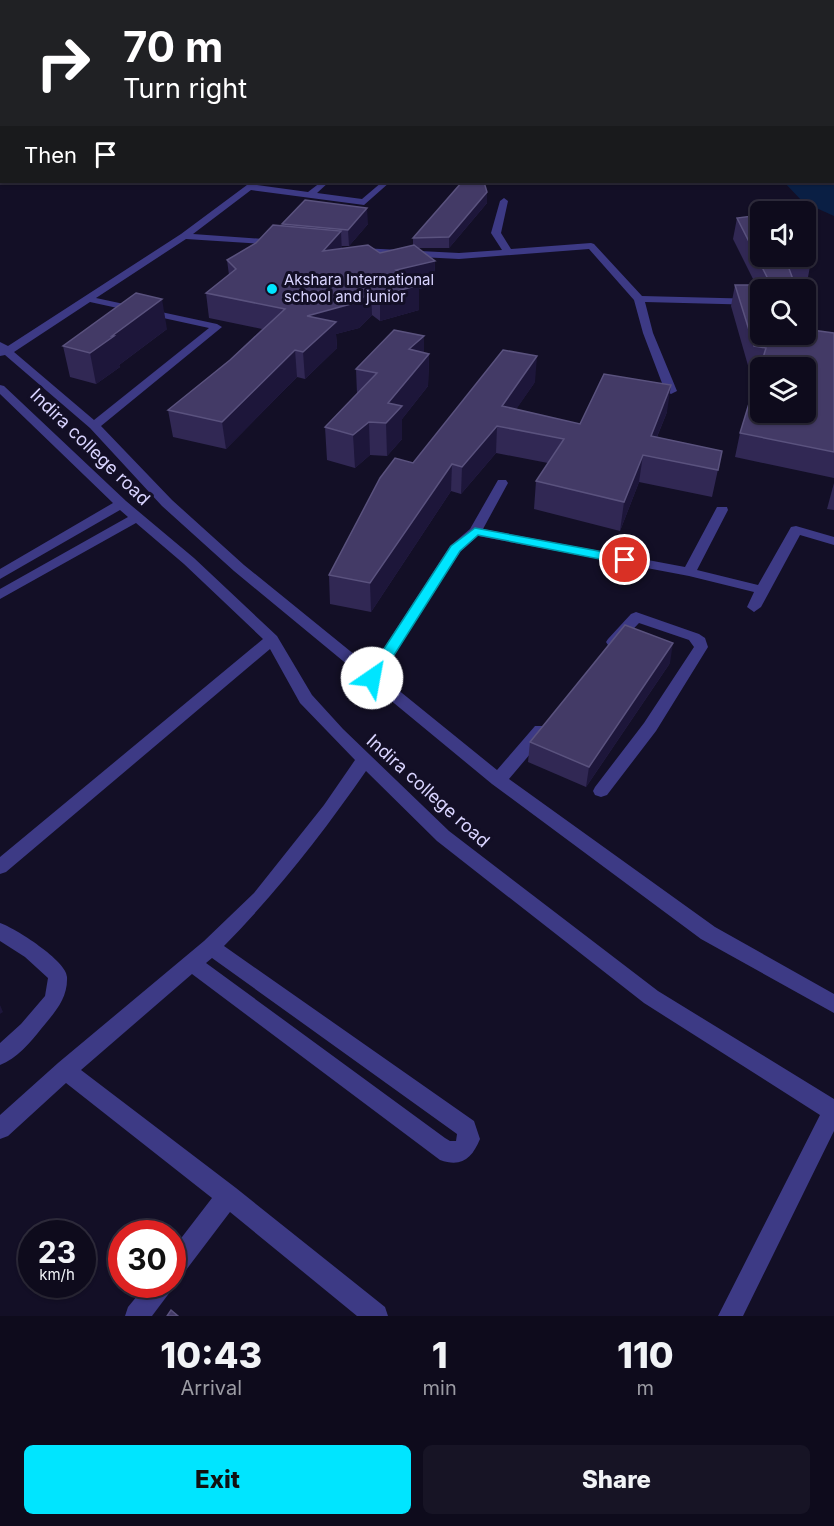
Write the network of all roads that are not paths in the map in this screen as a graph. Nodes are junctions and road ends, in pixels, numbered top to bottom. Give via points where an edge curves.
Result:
1 (324, 183) edge
2 (385, 183) edge
3 (252, 184) edge
4 (310, 195) junction
5 (504, 201) dead end
6 (184, 236) junction
7 (286, 244) edge
8 (345, 250) edge
9 (509, 253) junction
10 (89, 299) junction
11 (639, 299) junction
12 (750, 302) edge
13 (3, 350) edge
14 (0, 388) edge
15 (671, 391) edge
16 (94, 426) junction
17 (502, 483) dead end
18 (121, 504) junction
19 (722, 510) dead end
20 (136, 518) junction
21 (475, 531) junction
22 (834, 541) edge
23 (689, 572) junction
24 (0, 575) edge
25 (762, 590) junction
26 (0, 595) edge
27 (754, 607) dead end
28 (272, 639) junction
29 (601, 656) edge
30 (372, 678) junction
31 (549, 720) edge
32 (364, 760) junction
33 (498, 780) junction
34 (601, 791) dead end
35 (0, 867) edge
36 (0, 931) edge
37 (211, 947) junction
38 (192, 963) junction
39 (834, 1004) edge
40 (0, 1056) edge
41 (65, 1071) junction
42 (834, 1111) edge
43 (0, 1129) edge
44 (228, 1196) junction
45 (186, 1252) edge
46 (151, 1298) edge
47 (137, 1316) edge
48 (376, 1316) edge
49 (730, 1316) edge

1 - 4 street
2 - 4 street via 364,202
3 - 4 street
3 - 6 street
5 - 9 street via 496,233
6 - 7 street
6 - 10 street
8 - 9 street via 459,256
9 - 11 street via 591,246
10 - 13 street
10 - 16 street via 217,327
11 - 12 street
11 - 15 street
13 - 16 street, Indira college road
14 - 18 street, Indira college road
16 - 30 street, Indira college road via 167,503
17 - 21 street
18 - 20 street, Indira college road
18 - 24 street
19 - 23 street
20 - 26 street
20 - 28 street, Indira college road via 189,561
21 - 23 street
21 - 30 street via 455,549
22 - 25 street via 796,530
23 - 25 street
25 - 27 street
28 - 32 street, Indira college road via 306,699
28 - 35 street
29 - 34 street via 636,617 694,637 701,647 650,727
30 - 33 street, Indira college road
31 - 33 street
32 - 37 street via 260,898
32 - 42 street, Indira college road via 443,836 651,997
33 - 39 street, Indira college road via 708,933
36 - 40 street via 32,951 58,975 54,999
37 - 38 street
37 - 38 street via 466,1128 469,1139 462,1151 448,1152 437,1145
38 - 41 street
41 - 43 street
41 - 44 street
42 - 49 street
44 - 45 street
44 - 48 street
46 - 47 street

